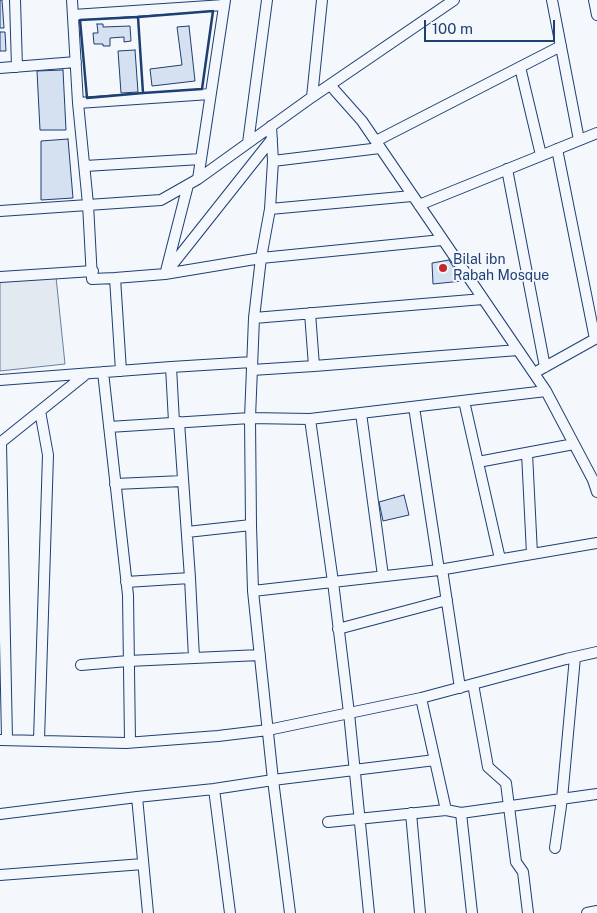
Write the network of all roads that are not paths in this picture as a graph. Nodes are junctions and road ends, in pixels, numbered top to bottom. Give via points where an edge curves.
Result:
1 (15, 0) edge
2 (72, 0) edge
3 (267, 0) edge
4 (322, 0) edge
5 (454, 0) edge
6 (552, 0) edge
7 (594, 0) edge
8 (224, 2) edge
9 (73, 15) junction
10 (597, 15) edge
11 (561, 46) junction
12 (76, 62) junction
13 (17, 67) junction
14 (520, 67) junction
15 (0, 68) edge
16 (330, 85) junction
17 (210, 94) junction
18 (312, 97) junction
19 (78, 103) junction
20 (271, 126) junction
21 (597, 132) edge
22 (272, 139) junction
23 (579, 140) junction
24 (248, 142) junction
25 (378, 145) junction
26 (557, 149) junction
27 (541, 156) junction
28 (201, 159) junction
29 (273, 162) junction
30 (85, 166) junction
31 (507, 169) junction
32 (198, 179) junction
33 (188, 185) junction
34 (412, 196) junction
35 (88, 204) junction
36 (419, 205) junction
37 (270, 209) junction
38 (0, 211) edge
39 (442, 240) junction
40 (262, 258) junction
41 (92, 271) junction
42 (165, 274) junction
43 (0, 278) edge
44 (115, 278) junction
45 (483, 299) junction
46 (310, 313) junction
47 (254, 318) junction
48 (596, 342) edge
49 (518, 350) junction
50 (252, 366) junction
51 (314, 366) junction
52 (171, 367) junction
53 (545, 367) junction
54 (121, 371) junction
55 (103, 372) junction
56 (534, 373) junction
57 (86, 374) junction
58 (0, 380) edge
59 (546, 391) junction
60 (464, 401) junction
61 (414, 407) junction
62 (40, 411) junction
63 (361, 413) junction
64 (250, 418) junction
65 (310, 419) junction
66 (176, 422) junction
67 (109, 427) junction
68 (0, 443) edge
69 (574, 444) junction
70 (527, 453) junction
71 (478, 462) junction
72 (595, 480) edge
73 (183, 481) junction
74 (115, 484) junction
75 (597, 492) edge
76 (251, 525) junction
77 (187, 532) junction
78 (597, 543) edge
79 (532, 554) junction
80 (500, 559) junction
81 (440, 569) junction
82 (384, 576) junction
83 (190, 578) junction
84 (126, 582) junction
85 (333, 582) junction
86 (253, 590) junction
87 (447, 600) junction
88 (338, 629) junction
89 (597, 652) edge
90 (260, 655) junction
91 (575, 657) junction
92 (194, 658) junction
93 (128, 661) junction
94 (80, 666) dead end
95 (473, 684) junction
96 (460, 688) junction
97 (421, 698) junction
98 (349, 713) junction
99 (268, 730) junction
100 (3, 739) edge
101 (39, 740) junction
102 (130, 742) junction
103 (435, 760) junction
104 (355, 769) junction
105 (273, 780) junction
106 (214, 789) junction
107 (597, 794) edge
108 (137, 797) junction
109 (562, 799) junction
110 (509, 806) junction
111 (446, 810) junction
112 (411, 813) junction
113 (461, 813) junction
114 (0, 814) edge
115 (360, 818) junction
116 (328, 822) dead end
117 (555, 848) dead end
118 (143, 864) junction
119 (0, 875) edge
120 (597, 911) edge
121 (148, 913) edge
122 (230, 913) edge
123 (290, 913) edge
124 (369, 913) edge
125 (420, 913) edge
126 (472, 913) edge
127 (528, 913) edge
128 (587, 913) edge

1 - 13 street
2 - 9 street
3 - 24 street
4 - 18 street
5 - 16 street
6 - 11 street
7 - 10 street
8 - 9 street
8 - 17 street
9 - 12 street
11 - 14 street
11 - 23 street
12 - 13 street
12 - 19 street
13 - 15 street
14 - 25 street
14 - 27 street
16 - 18 street
16 - 25 street
17 - 19 street
17 - 28 street
18 - 20 street
19 - 30 street
20 - 22 street
20 - 24 street
21 - 23 street
22 - 29 street
22 - 42 street
23 - 26 street
24 - 32 street
25 - 29 street
25 - 34 street
26 - 27 street
26 - 48 street
27 - 31 street
28 - 30 street
28 - 32 street
29 - 37 street
30 - 35 street
31 - 36 street
31 - 53 street
32 - 33 street
33 - 35 street via 161,200
33 - 42 street
34 - 36 street
34 - 37 street
35 - 38 street
35 - 41 street
36 - 39 street
37 - 40 street
39 - 40 street
39 - 45 street
40 - 42 street
40 - 47 street
41 - 43 street
41 - 44 street via 92,279
42 - 44 street
44 - 54 street
45 - 46 street
45 - 49 street
46 - 47 street
46 - 51 street
47 - 50 street
48 - 53 street
49 - 51 street
49 - 56 street
50 - 51 street
50 - 52 street
50 - 64 street
52 - 54 street
52 - 66 street
53 - 56 street
54 - 55 street
55 - 57 street
55 - 67 street
56 - 59 street
57 - 58 street
57 - 62 street
59 - 60 street
59 - 69 street
60 - 61 street
60 - 71 street
61 - 63 street
61 - 81 street
62 - 68 street
62 - 101 street via 48,455
63 - 65 street
63 - 82 street
64 - 65 street
64 - 66 street
64 - 76 street
65 - 85 street
66 - 67 street
66 - 73 street
67 - 74 street
68 - 100 street
69 - 70 street
69 - 72 street
70 - 71 street
70 - 79 street
71 - 80 street
72 - 75 street
73 - 74 street
73 - 77 street
74 - 84 street
76 - 77 street
76 - 86 street
77 - 83 street
78 - 79 street
79 - 80 street
80 - 81 street
81 - 82 street
81 - 87 street
82 - 85 street
83 - 84 street
83 - 92 street
84 - 93 street
85 - 86 street
85 - 88 street
86 - 90 street
87 - 88 street
87 - 96 street
88 - 98 street
89 - 91 street
90 - 92 street
90 - 99 street
91 - 95 street
91 - 109 street
92 - 93 street
93 - 94 street
93 - 102 street
95 - 96 street
95 - 110 street via 488,767 506,782
96 - 97 street
97 - 98 street
97 - 103 street
98 - 99 street
98 - 104 street
99 - 102 street
99 - 105 street
100 - 101 street
101 - 102 street
103 - 104 street
103 - 111 street
104 - 105 street
104 - 115 street
105 - 106 street
105 - 123 street
106 - 108 street
106 - 122 street
107 - 109 street
108 - 114 street
108 - 118 street
109 - 110 street
109 - 117 street
110 - 113 street
110 - 127 street via 516,862 523,872
111 - 112 street
111 - 113 street
112 - 115 street
112 - 125 street
113 - 126 street
115 - 116 street
115 - 124 street
118 - 119 street
118 - 121 street
120 - 128 street

